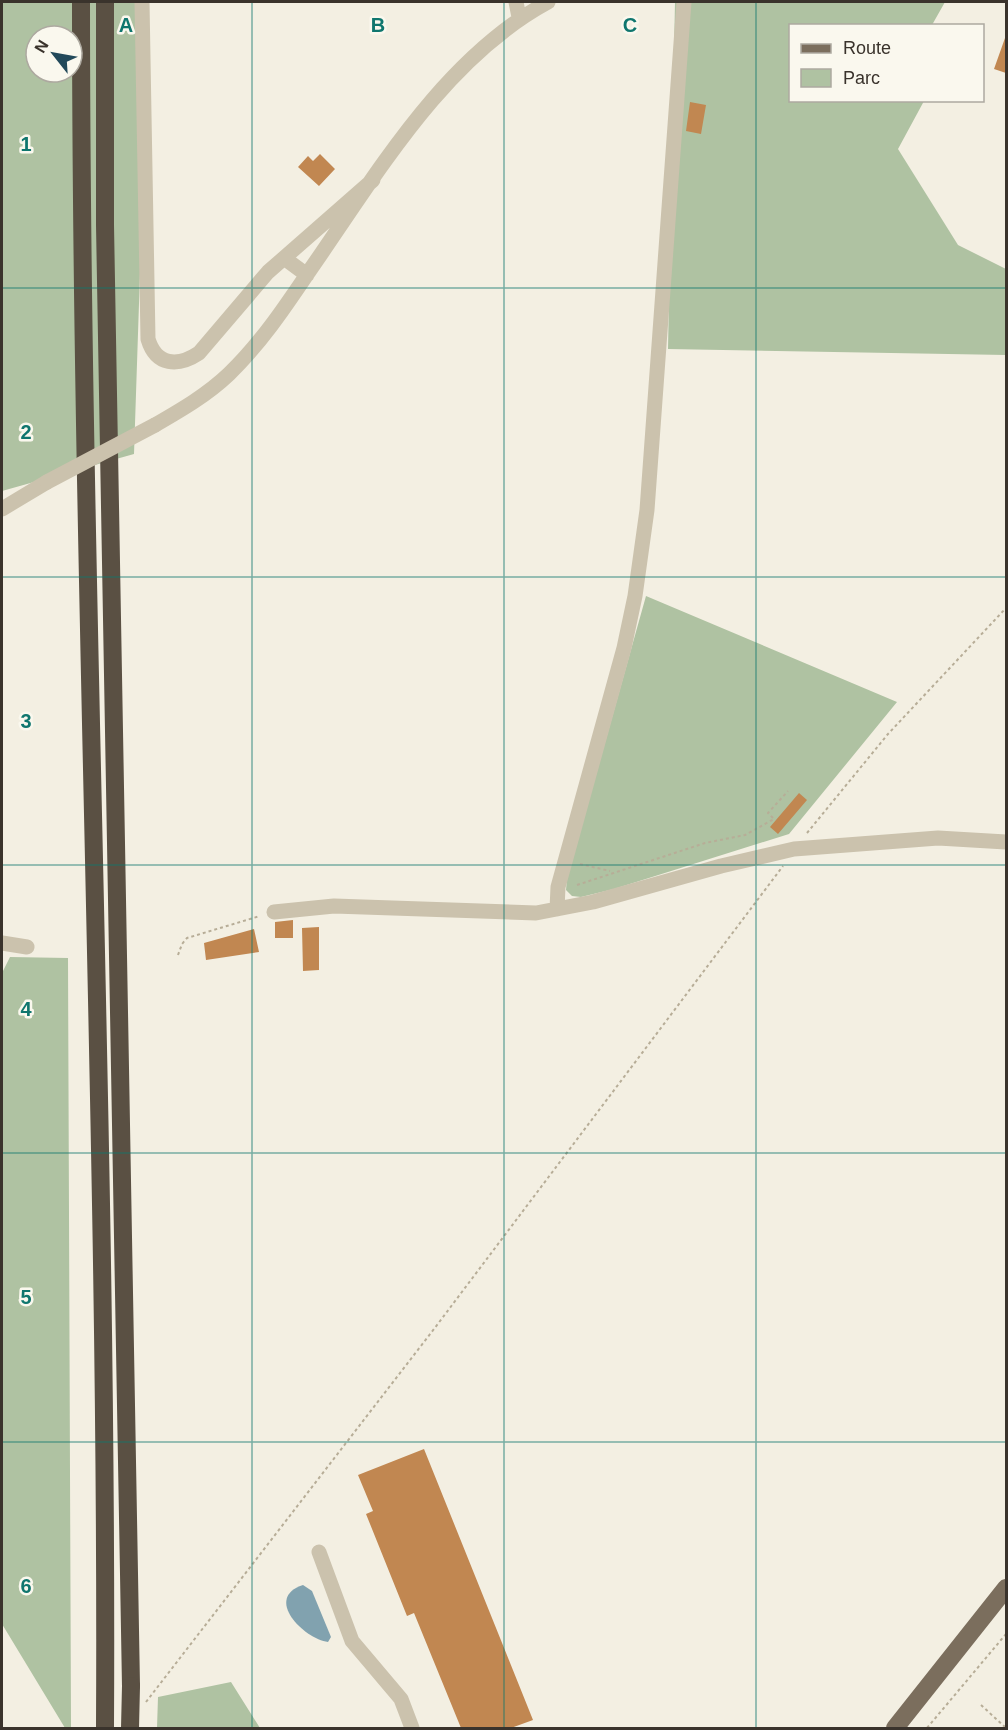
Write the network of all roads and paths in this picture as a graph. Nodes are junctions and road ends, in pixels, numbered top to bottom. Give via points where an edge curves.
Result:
1 (81, 2) edge
2 (105, 2) edge
3 (142, 2) edge
4 (516, 2) edge
5 (548, 2) edge
6 (684, 2) edge
7 (519, 17) junction
8 (373, 180) junction
9 (284, 258) junction
10 (307, 275) junction
11 (2, 509) edge
12 (1006, 609) edge
13 (788, 791) dead end
14 (1006, 842) edge
15 (794, 849) junction
16 (565, 861) junction
17 (612, 872) junction
18 (577, 885) dead end
19 (557, 909) junction
20 (274, 912) joint
21 (2, 943) edge
22 (27, 947) dead end
23 (178, 955) dead end
24 (319, 1552) dead end
25 (1006, 1588) edge
26 (1006, 1634) edge
27 (152, 1694) dead end
28 (981, 1705) dead end
29 (105, 1728) edge
30 (130, 1728) edge
31 (412, 1728) edge
32 (895, 1728) edge
33 (927, 1728) edge
34 (1006, 1728) edge

1 - 29 highway via 81,233 104,1395
2 - 30 highway, bridge via 105,225
3 - 9 street via 151,351 174,364 199,353
4 - 7 street
5 - 7 street
6 - 16 street via 647,510 637,585 624,648
7 - 8 street via 468,61
8 - 9 street
8 - 10 street
9 - 10 street
10 - 11 street, bridge via 268,331 229,374 192,403
12 - 15 path via 888,734
13 - 17 path via 768,813 774,819 745,835 705,843
14 - 15 street via 938,838
15 - 19 street
15 - 27 path via 434,1329
16 - 17 path
16 - 19 street
17 - 18 path
19 - 20 street via 536,912 334,906
20 - 23 path via 187,938
21 - 22 street
24 - 31 street via 352,1641 400,1699
25 - 32 main road
26 - 33 path
28 - 34 path

